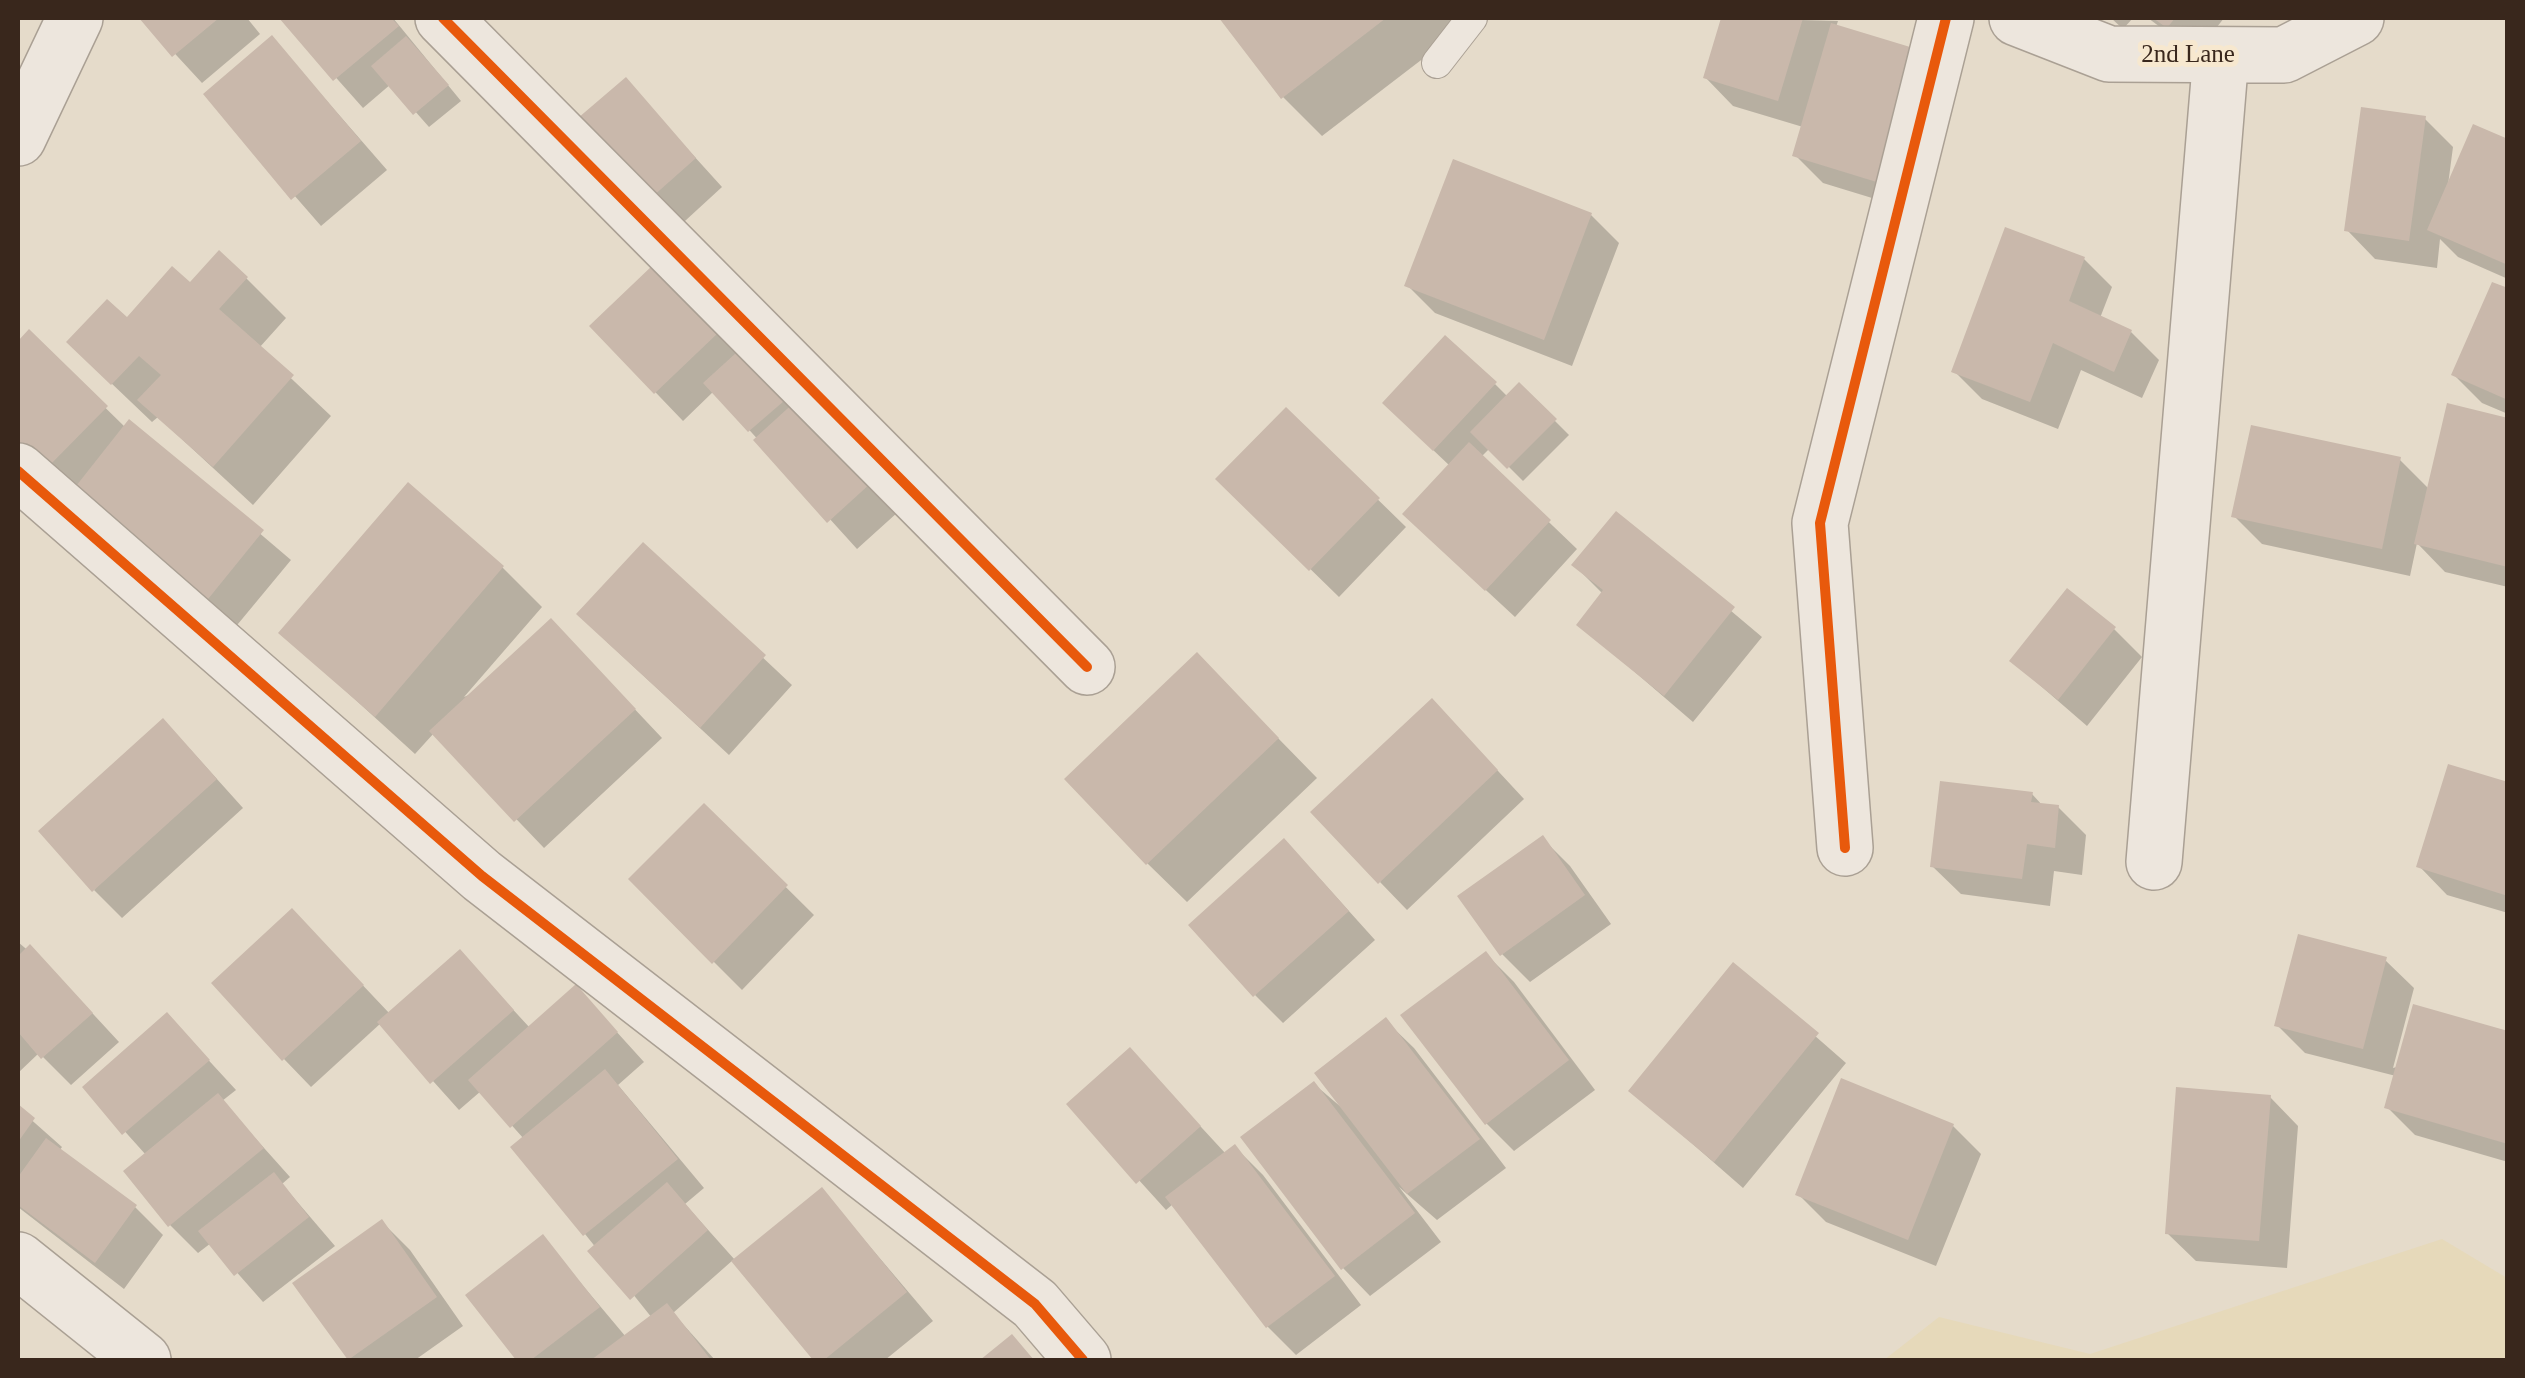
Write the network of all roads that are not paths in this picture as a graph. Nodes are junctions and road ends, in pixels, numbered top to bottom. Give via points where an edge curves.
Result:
1 (443, 18) edge
2 (1472, 18) edge
3 (1946, 18) edge
4 (2017, 18) edge
5 (2356, 18) edge
6 (61, 21) edge
7 (2221, 55) junction
8 (1437, 62) dead end
9 (18, 138) edge
10 (18, 471) edge
11 (1086, 667) dead end
12 (1845, 848) dead end
13 (2154, 862) dead end
14 (18, 1260) edge
15 (143, 1360) edge
16 (1083, 1360) edge

1 - 11 street
2 - 8 lane
3 - 12 street via 1820,523
4 - 7 street, 2nd Lane via 2108,54
5 - 7 street, 2nd Lane via 2284,56
6 - 9 street
7 - 13 street
10 - 16 street via 482,876 1035,1304
14 - 15 street

